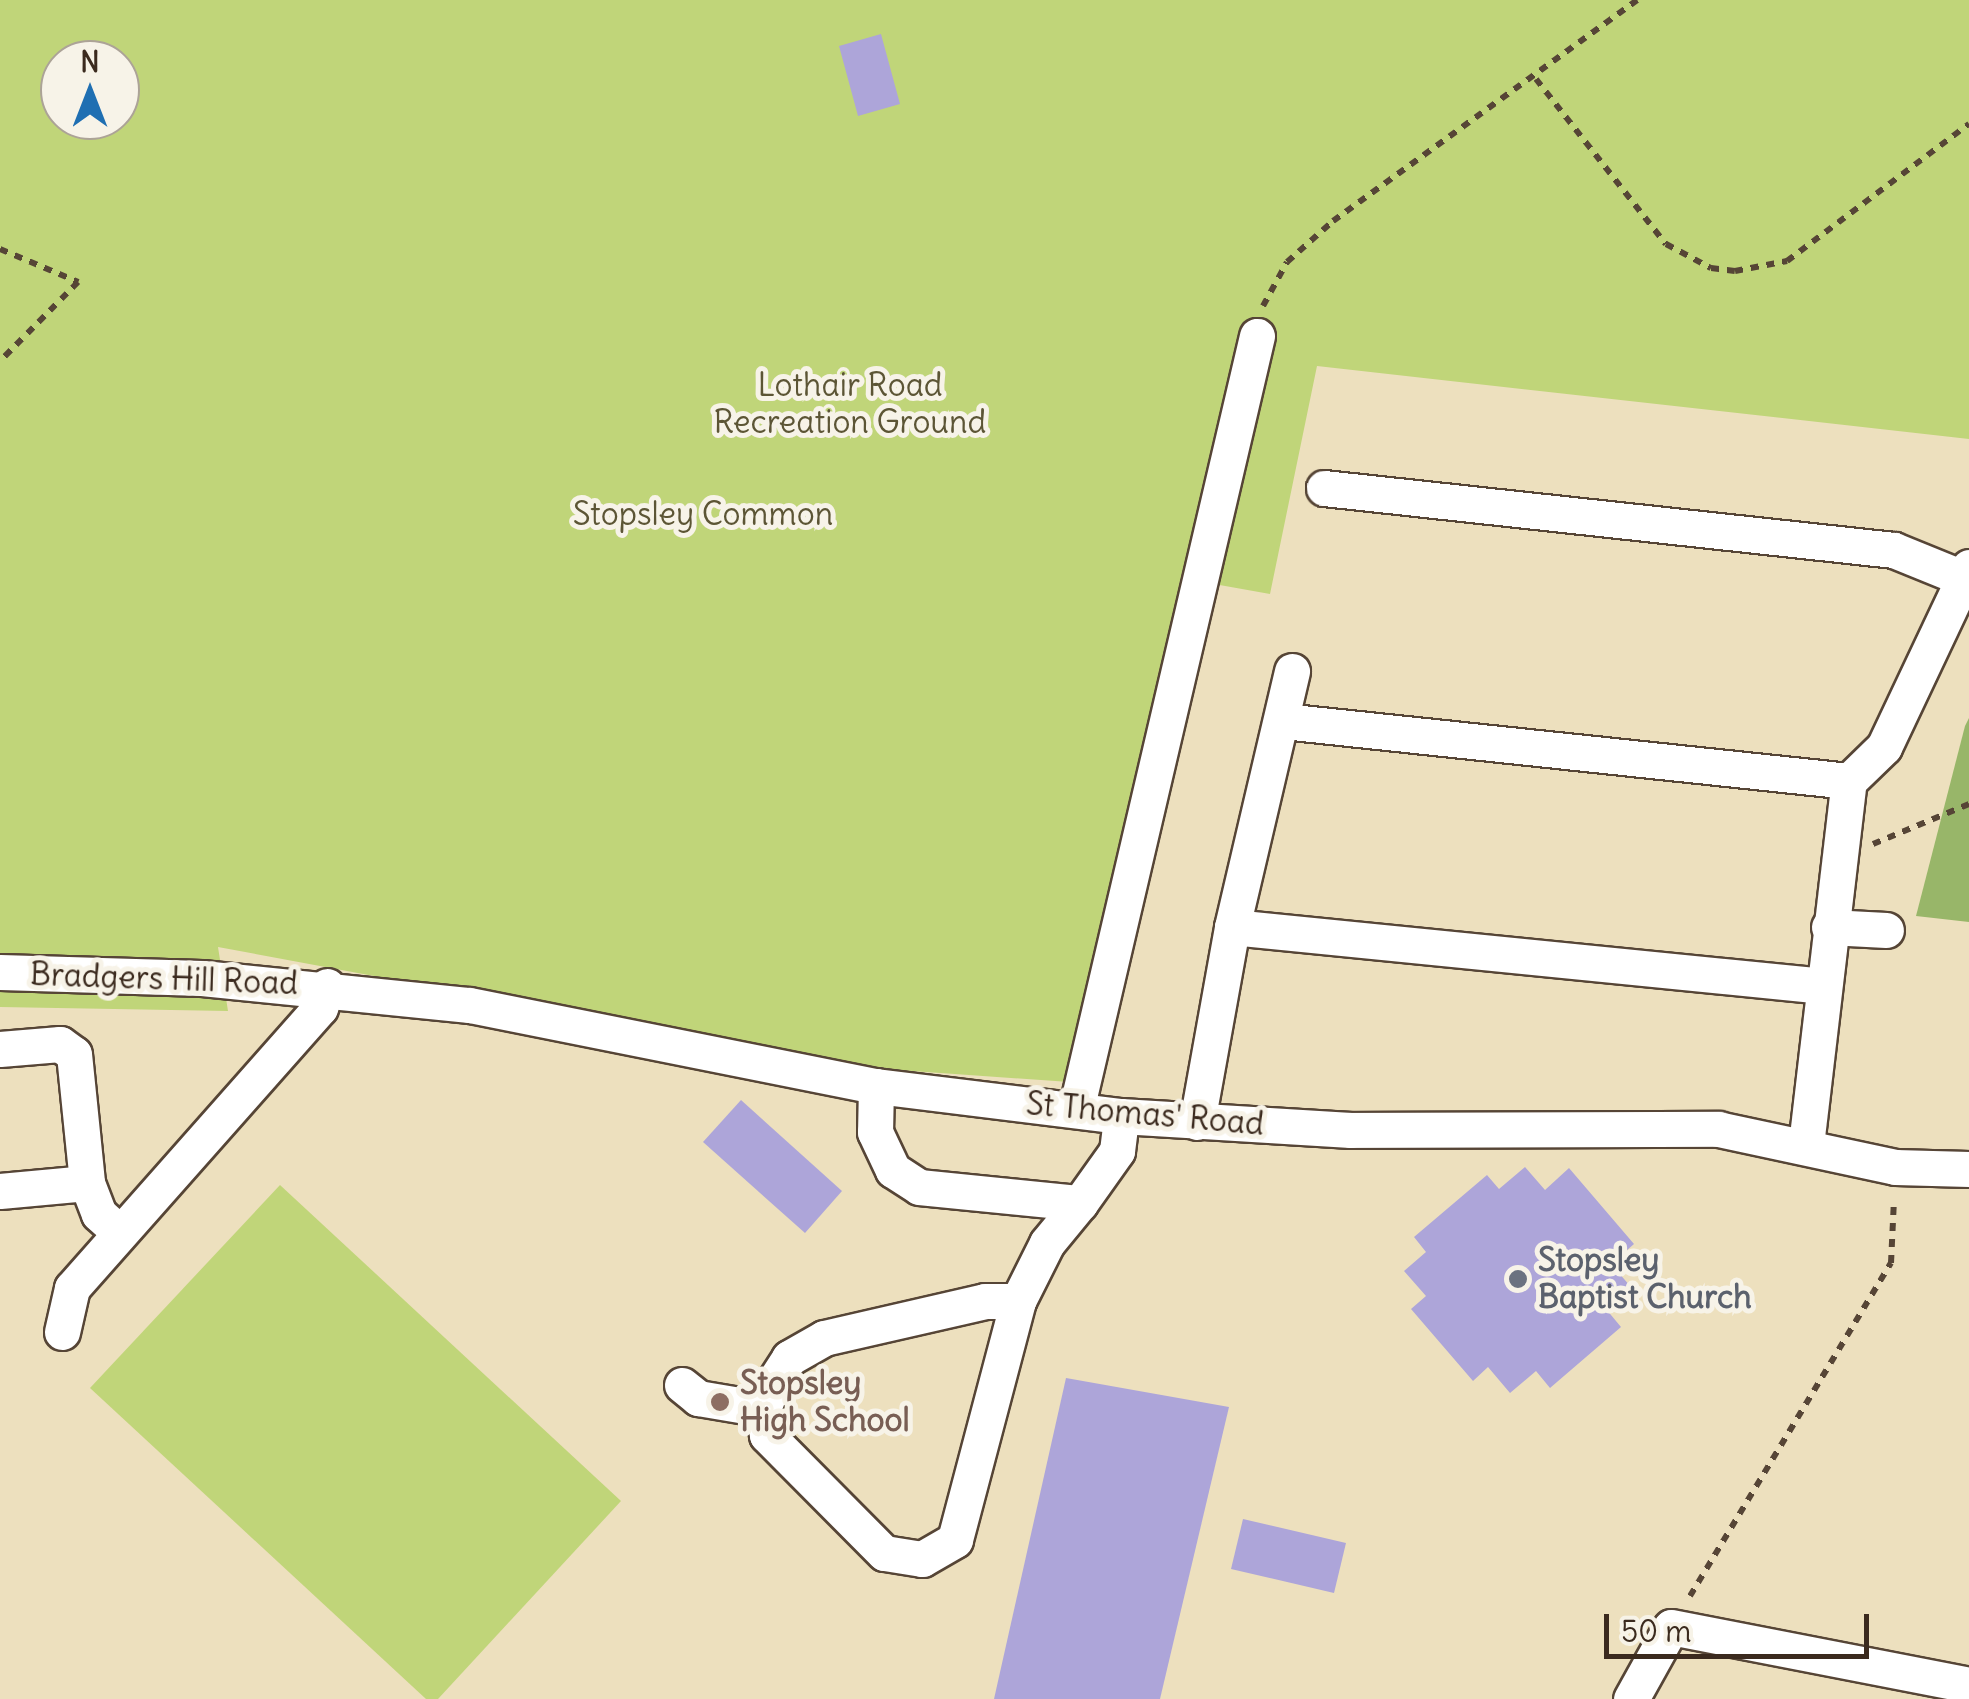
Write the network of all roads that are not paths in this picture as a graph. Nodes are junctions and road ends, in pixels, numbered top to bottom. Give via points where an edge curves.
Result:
1 (1257, 336) road end
2 (1324, 488) dead end
3 (1966, 572) edge
4 (1292, 670) dead end
5 (1283, 721) junction
6 (1850, 781) junction
7 (1829, 927) junction
8 (1232, 928) junction
9 (1886, 930) dead end
10 (0, 972) edge
11 (327, 986) junction
12 (1824, 986) junction
13 (0, 1049) edge
14 (876, 1086) junction
15 (1076, 1110) junction
16 (1121, 1116) junction
17 (1197, 1122) junction
18 (1806, 1145) junction
19 (1969, 1169) edge
20 (87, 1182) junction
21 (0, 1191) edge
22 (1080, 1202) junction
23 (118, 1232) junction
24 (1018, 1301) junction
25 (62, 1332) dead end
26 (682, 1385) dead end
27 (763, 1409) junction
28 (1969, 1686) edge
29 (1631, 1699) edge

1 - 15 street
2 - 3 street via 1894,550
3 - 6 street via 1884,747
4 - 5 street
5 - 6 street
5 - 8 street
6 - 7 street
7 - 9 street
7 - 12 street
8 - 12 street
8 - 17 street
10 - 11 street, Bradgers Hill Road
11 - 14 street, St Thomas' Road via 470,1005
11 - 23 street via 320,1008
12 - 18 street
13 - 20 street via 60,1044 74,1054
14 - 15 street, St Thomas' Road
14 - 22 street via 875,1132 893,1170 918,1187
15 - 16 street, St Thomas' Road
16 - 17 street, St Thomas' Road
16 - 22 street via 1117,1151
17 - 18 street, St Thomas' Road via 1351,1130 1642,1125 1718,1129
18 - 19 street, St Thomas' Road via 1896,1166
20 - 21 street
20 - 23 street via 99,1214
22 - 24 street via 1047,1243
23 - 25 street via 72,1288
24 - 27 street via 986,1301 824,1338 788,1358
24 - 27 street via 955,1540 922,1559 884,1553 767,1435
26 - 27 street via 698,1398
28 - 29 street via 1671,1627

